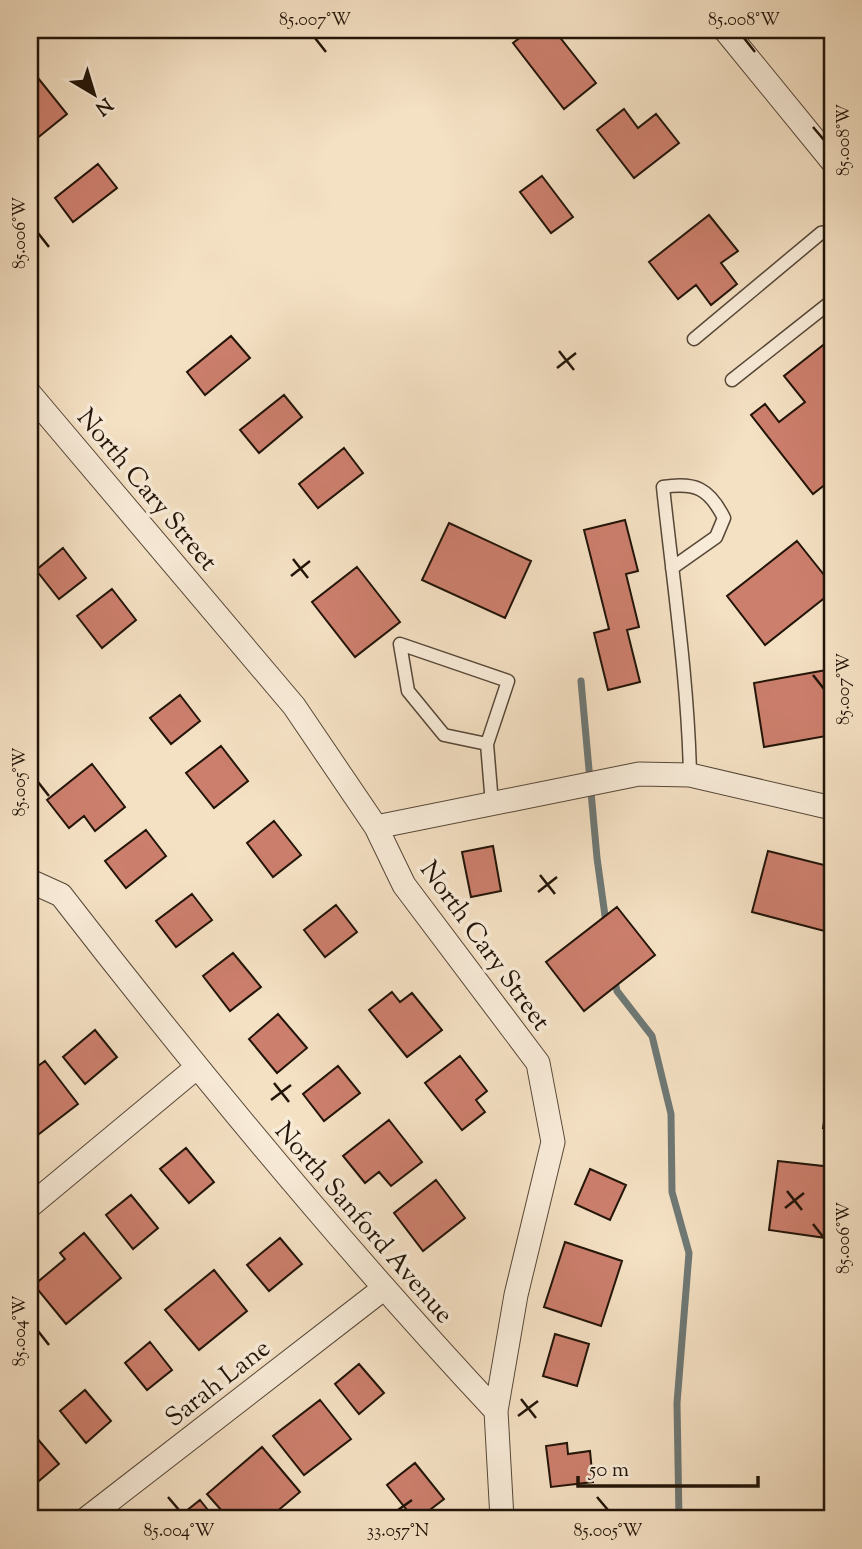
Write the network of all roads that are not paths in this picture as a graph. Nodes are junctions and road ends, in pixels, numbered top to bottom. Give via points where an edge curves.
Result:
1 (725, 30) edge
2 (832, 161) edge
3 (832, 231) edge
4 (832, 301) edge
5 (694, 339) dead end
6 (732, 380) dead end
7 (30, 394) edge
8 (672, 568) junction
9 (486, 744) junction
10 (690, 775) junction
11 (492, 804) junction
12 (832, 808) edge
13 (376, 827) junction
14 (30, 881) edge
15 (195, 1068) junction
16 (30, 1206) edge
17 (383, 1289) junction
18 (496, 1411) junction
19 (86, 1519) edge
20 (502, 1519) edge

1 - 2 street
3 - 5 lane via 821,233
4 - 6 lane
7 - 13 street, North Cary Street via 295,706
8 - 8 lane via 663,487 688,483 713,498 724,518 716,537
8 - 10 lane
9 - 9 lane via 508,681 400,643 408,691 444,735
9 - 11 lane
10 - 11 street via 639,774
10 - 12 street
11 - 13 street
13 - 18 street, North Cary Street via 404,885 538,1063 553,1142 519,1283
14 - 15 street, North Sanford Avenue via 61,895
15 - 16 street
15 - 17 street, North Sanford Avenue
17 - 18 street, North Sanford Avenue
17 - 19 street, Sarah Lane
18 - 20 street, North Cary Street

